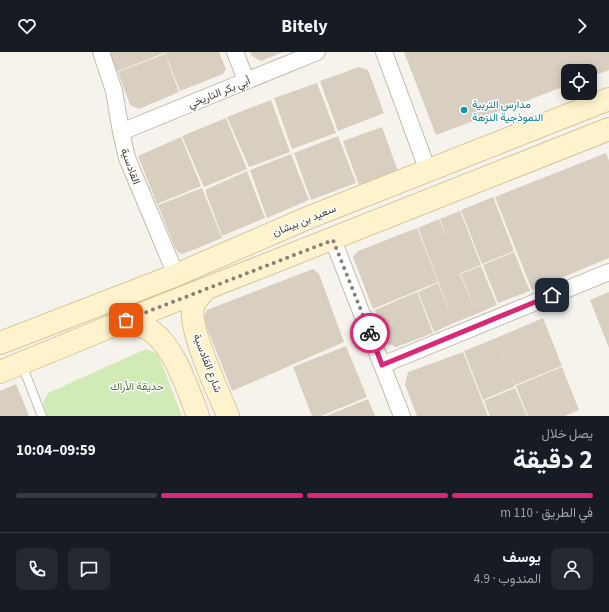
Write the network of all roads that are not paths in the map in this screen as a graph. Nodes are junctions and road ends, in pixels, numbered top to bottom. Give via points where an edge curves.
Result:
1 (101, 52) edge
2 (235, 52) edge
3 (317, 52) edge
4 (384, 52) edge
5 (246, 80) junction
6 (609, 99) edge
7 (609, 129) edge
8 (121, 132) junction
9 (428, 171) junction
10 (333, 240) junction
11 (609, 272) edge
12 (176, 275) junction
13 (205, 289) junction
14 (114, 325) junction
15 (0, 343) edge
16 (22, 364) junction
17 (382, 365) junction
18 (0, 372) edge
19 (42, 416) edge
20 (198, 416) edge
21 (228, 416) edge
22 (402, 416) edge

1 - 8 street, القادسية via 114,91
2 - 5 street
3 - 5 street, أبي بكر التاريخي
4 - 9 street
5 - 8 street, أبي بكر التاريخي
6 - 9 street, سعيد بن بيشان
7 - 10 street
8 - 12 street, القادسية via 127,158
9 - 12 street, سعيد بن بيشان via 310,217
10 - 13 street
10 - 17 street
11 - 17 street
12 - 15 street, سعيد بن بيشان
13 - 14 street
13 - 21 street, شارع القادسية via 193,305 193,323
14 - 16 street
14 - 20 street via 145,327 165,344 174,358
16 - 18 street
16 - 19 lane
17 - 22 street

